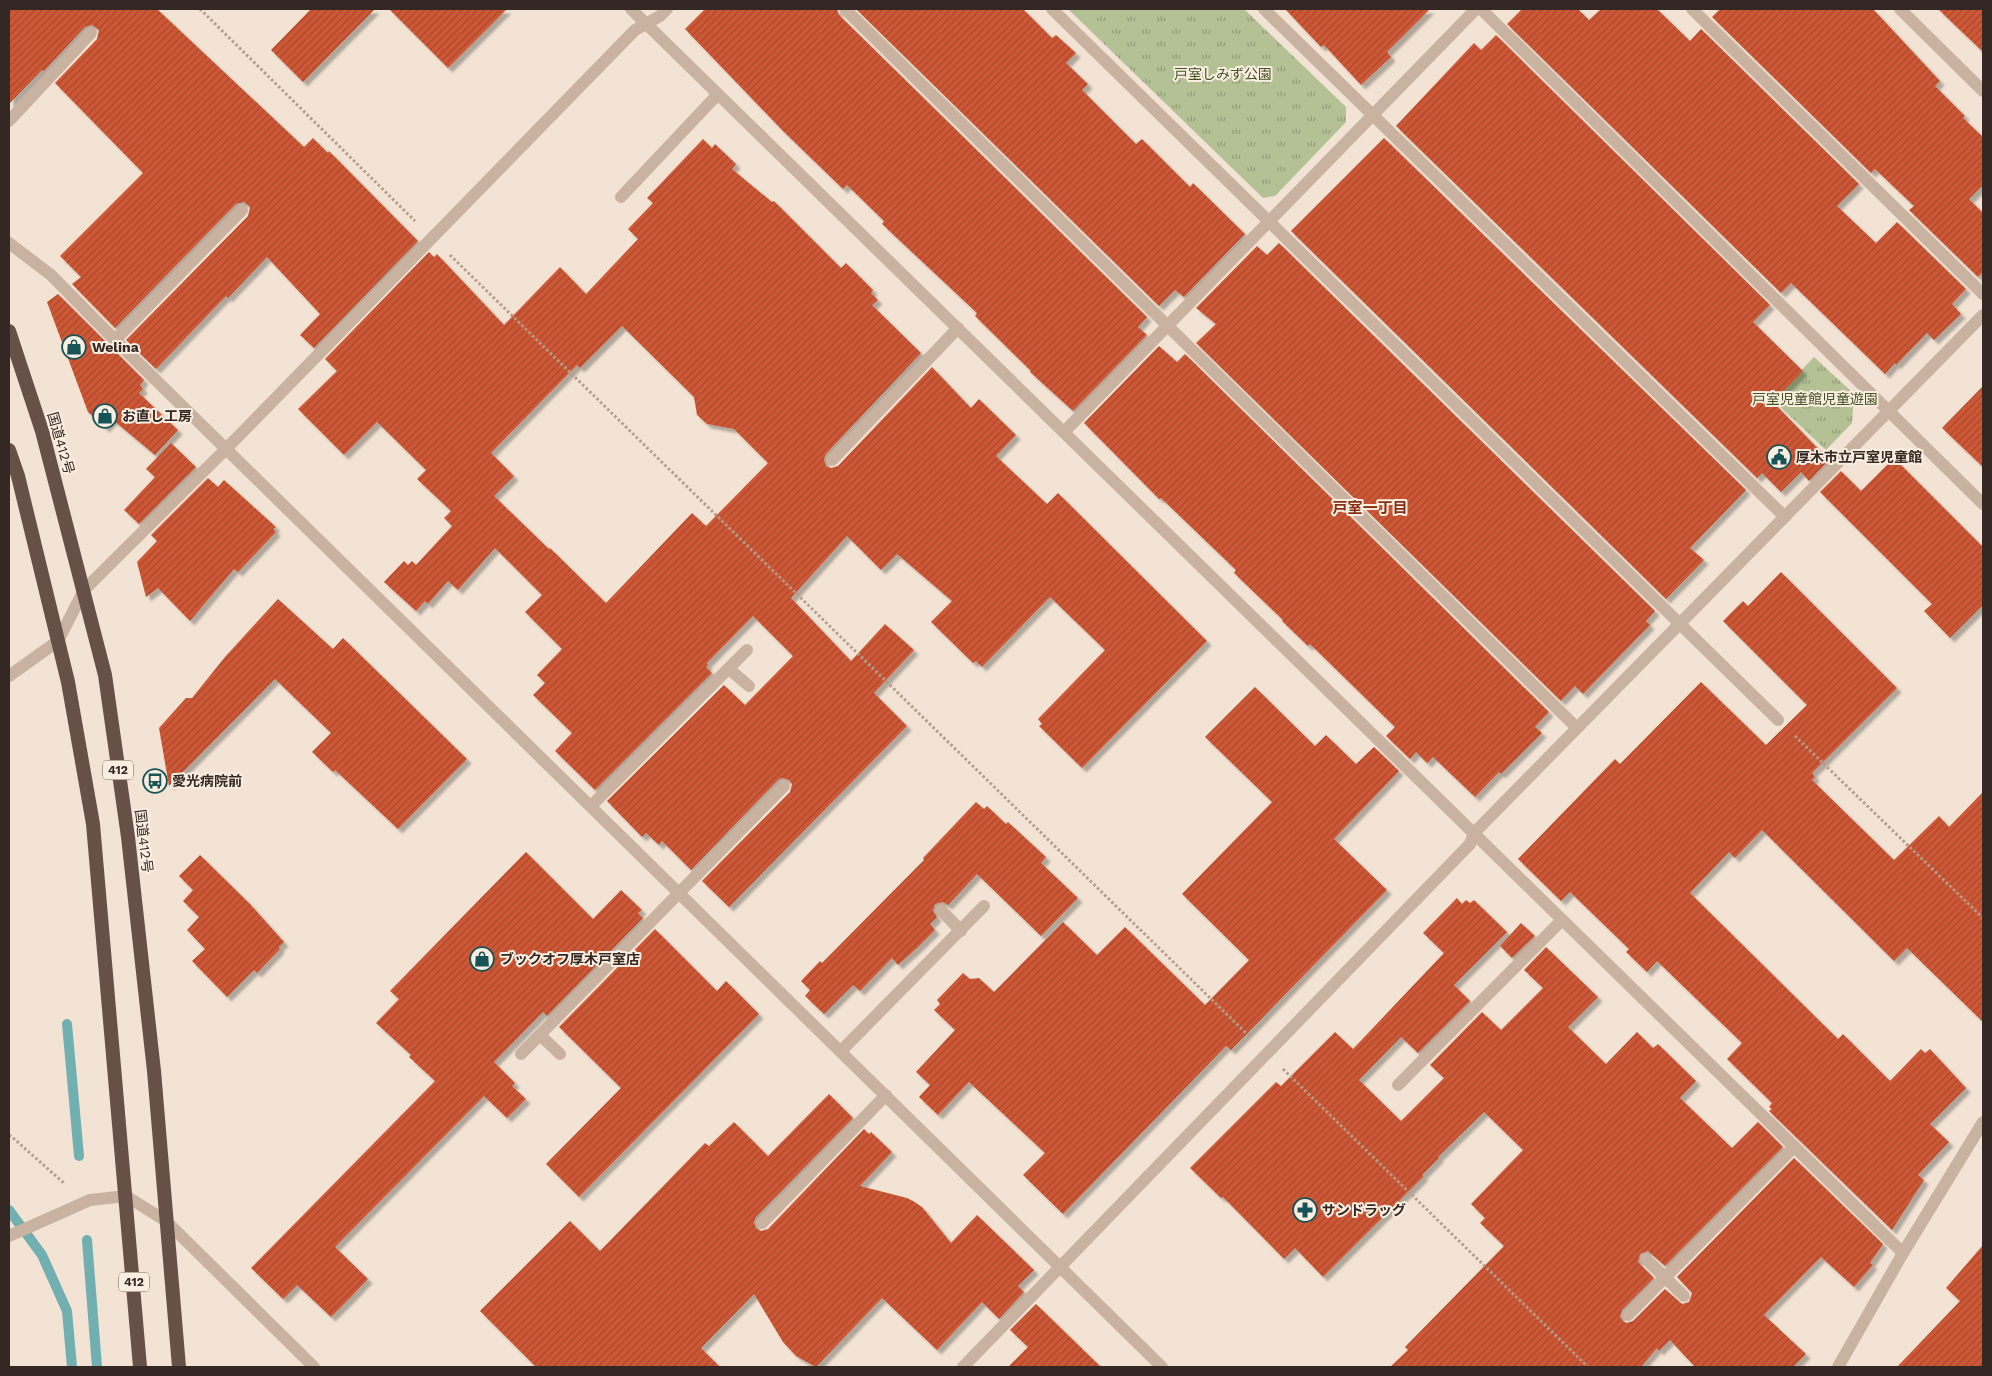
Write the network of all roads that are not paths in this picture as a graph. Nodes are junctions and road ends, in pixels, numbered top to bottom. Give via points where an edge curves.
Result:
1 (631, 9) edge
2 (667, 9) edge
3 (845, 9) edge
4 (1052, 9) edge
5 (1264, 9) edge
6 (1476, 9) edge
7 (1481, 9) edge
8 (1692, 9) edge
9 (1900, 9) edge
10 (647, 24) junction
11 (91, 33) dead end
12 (1983, 90) edge
13 (718, 94) junction
14 (1372, 115) junction
15 (9, 121) edge
16 (621, 196) dead end
17 (242, 210) dead end
18 (1269, 221) junction
19 (9, 243) edge
20 (1983, 294) edge
21 (1983, 315) edge
22 (1168, 325) junction
23 (958, 328) junction
24 (9, 331) edge
25 (115, 340) junction
26 (1889, 412) junction
27 (1064, 432) junction
28 (226, 449) junction
29 (9, 450) edge
30 (832, 460) dead end
31 (1983, 504) edge
32 (1785, 517) junction
33 (84, 590) junction
34 (1679, 624) junction
35 (58, 641) junction
36 (747, 650) dead end
37 (729, 669) junction
38 (9, 676) edge
39 (749, 686) dead end
40 (1778, 720) road end
41 (1577, 728) junction
42 (784, 786) dead end
43 (591, 806) junction
44 (1474, 833) junction
45 (679, 892) junction
46 (984, 906) dead end
47 (941, 910) dead end
48 (1562, 920) junction
49 (961, 931) junction
50 (540, 1035) junction
51 (841, 1051) junction
52 (521, 1054) dead end
53 (560, 1054) dead end
54 (1398, 1085) dead end
55 (886, 1095) junction
56 (1983, 1122) edge
57 (1794, 1147) junction
58 (126, 1196) junction
59 (166, 1221) junction
60 (762, 1223) dead end
61 (9, 1236) edge
62 (1903, 1253) junction
63 (1646, 1259) dead end
64 (1062, 1267) junction
65 (1664, 1278) junction
66 (1684, 1296) dead end
67 (1628, 1315) dead end
68 (140, 1367) edge
69 (179, 1367) edge
70 (314, 1367) edge
71 (963, 1367) edge
72 (1162, 1367) edge
73 (1838, 1367) edge

1 - 10 street
2 - 10 street
3 - 22 street
4 - 18 street
5 - 14 street
6 - 14 street
7 - 26 street
8 - 20 street
9 - 12 street
10 - 13 street
10 - 28 street via 635,30
11 - 15 street
13 - 16 street
13 - 23 street
14 - 18 street
14 - 32 street
17 - 25 street
18 - 22 street
18 - 34 street
19 - 25 street via 51,275
21 - 26 street
22 - 27 street
22 - 41 street
23 - 27 street
23 - 30 street
24 - 33 highway, 国道412号 / 412 via 42,431
25 - 28 street
26 - 31 street
26 - 32 street
27 - 44 street
28 - 33 street
28 - 43 street
29 - 35 highway, 412
32 - 34 street
33 - 35 street
33 - 59 highway, 国道412号 / 412 via 105,675 128,836 154,1071
34 - 40 street
34 - 41 street
35 - 38 street
35 - 58 highway, 412 via 92,824
36 - 37 street
37 - 39 street
37 - 43 street
41 - 44 street
42 - 45 street
43 - 45 street
44 - 48 street
44 - 64 street via 1470,844
45 - 50 street
45 - 51 street
46 - 49 street
47 - 49 street
48 - 54 street
48 - 57 street
49 - 51 street
50 - 52 street
50 - 53 street
51 - 55 street
55 - 60 street
55 - 64 street
56 - 62 street
57 - 62 street
57 - 65 street
58 - 59 street
58 - 61 street via 77,1204
58 - 68 highway, 412
59 - 69 highway, 国道412号 / 412
59 - 70 street
62 - 73 street
63 - 65 street
64 - 71 street
64 - 72 street
65 - 66 street
65 - 67 street

